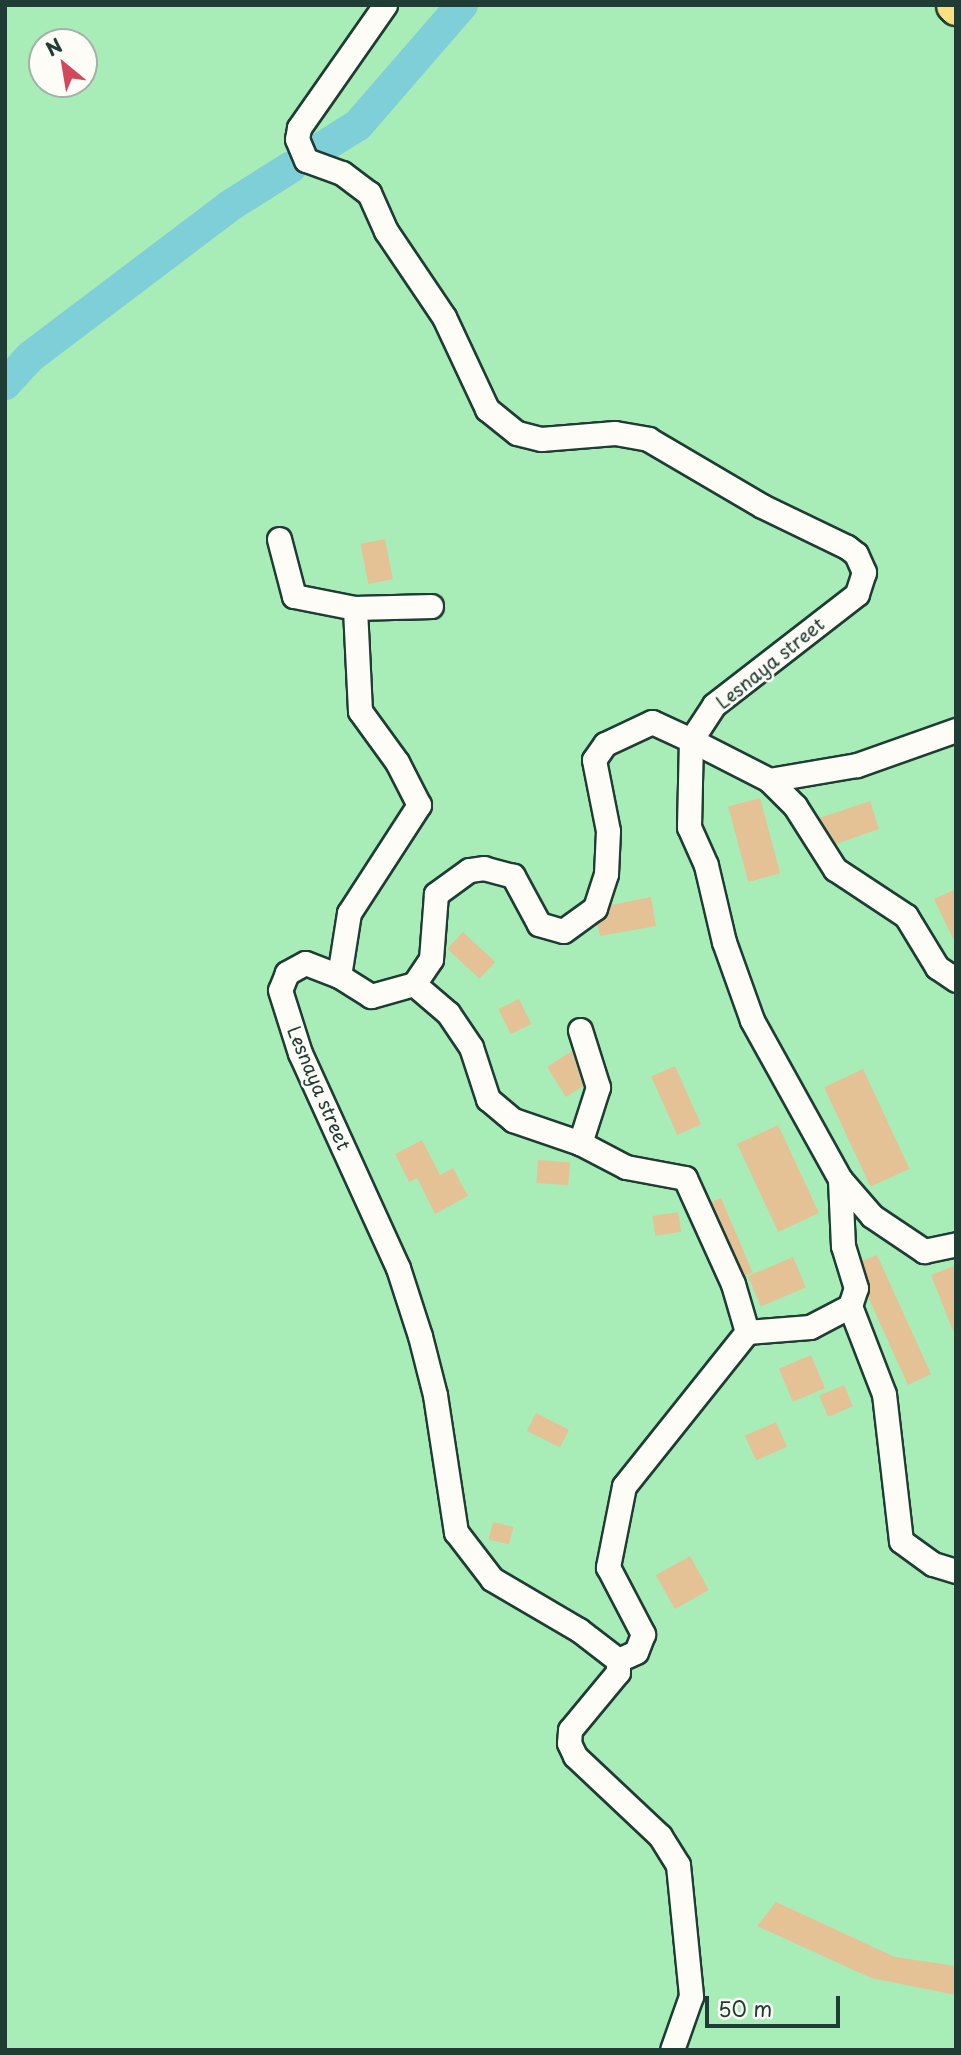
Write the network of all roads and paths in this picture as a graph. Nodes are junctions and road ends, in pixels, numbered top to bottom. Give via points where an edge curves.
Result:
1 (384, 5) edge
2 (279, 539) dead end
3 (431, 606) dead end
4 (355, 608) junction
5 (956, 730) edge
6 (691, 740) junction
7 (769, 780) junction
8 (339, 976) junction
9 (956, 980) edge
10 (414, 984) junction
11 (580, 1030) dead end
12 (580, 1143) junction
13 (840, 1179) junction
14 (956, 1244) edge
15 (850, 1306) junction
16 (747, 1332) junction
17 (956, 1571) edge
18 (618, 1660) junction
19 (672, 2050) edge

1 - 6 street, Lesnaya street via 299,128 299,146 306,160 342,173 369,193 386,231 444,317 487,409 517,433 541,439 615,433 648,439 762,506 847,547 862,563 857,594 714,705
2 - 4 street via 294,596
3 - 4 street
4 - 8 street via 360,711 397,762 419,805 349,913
5 - 7 street via 857,765
6 - 7 street
6 - 10 street via 652,722 620,733 594,760 608,831 607,874 595,908 563,932 539,924 513,876 484,868 469,870 436,894 431,959
6 - 13 street via 689,827 706,865 724,942 752,1020
7 - 9 street via 795,806 835,869 906,916 937,967
8 - 10 street, Lesnaya street via 371,996
8 - 18 street, Lesnaya street via 304,963 287,972 280,990 300,1053 398,1268 435,1395 456,1532 492,1578 579,1630
10 - 12 street via 448,1013 463,1036 488,1099 513,1120
11 - 12 street via 598,1087
12 - 16 street via 626,1167 685,1178 733,1284
13 - 14 street via 872,1216 925,1251
13 - 15 street via 843,1246 856,1288
15 - 16 street via 810,1327
15 - 17 street via 884,1394 901,1541 933,1564
16 - 18 street via 624,1486 608,1567 643,1634 636,1651
18 - 19 street via 618,1672 570,1730 569,1743 575,1756 660,1836 678,1865 691,1996

